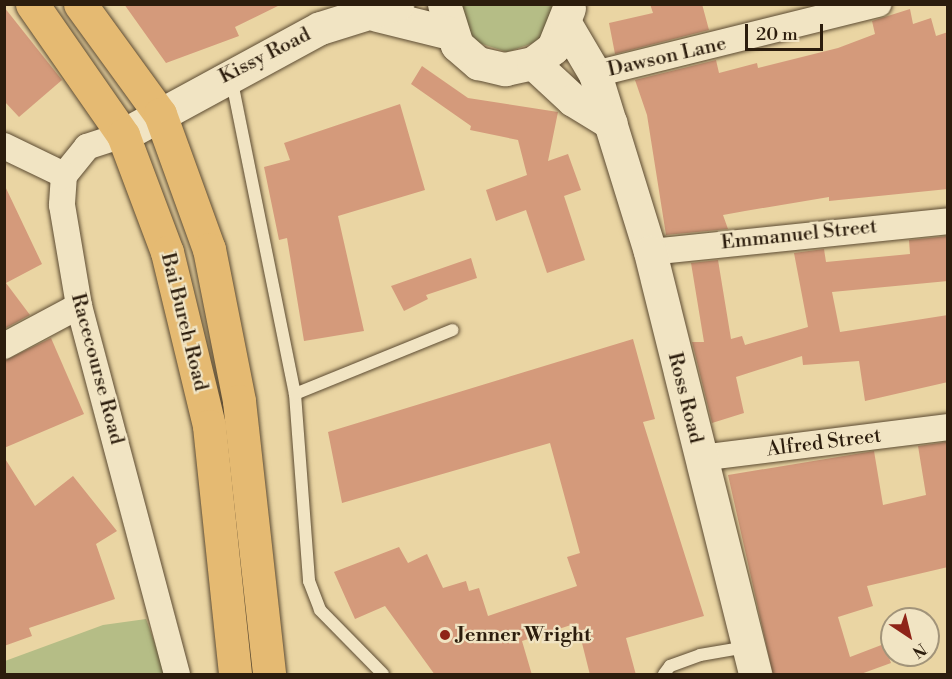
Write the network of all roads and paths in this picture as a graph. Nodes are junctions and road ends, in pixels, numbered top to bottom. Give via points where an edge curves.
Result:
1 (32, 4) edge
2 (80, 4) edge
3 (878, 4) edge
4 (387, 10) edge
5 (335, 14) edge
6 (567, 15) edge
7 (447, 19) edge
8 (533, 63) junction
9 (230, 72) junction
10 (595, 74) junction
11 (160, 114) junction
12 (611, 123) junction
13 (123, 135) junction
14 (4, 146) edge
15 (64, 175) junction
16 (948, 221) edge
17 (650, 252) junction
18 (79, 306) junction
19 (453, 330) dead end
20 (4, 346) edge
21 (295, 394) junction
22 (948, 427) edge
23 (700, 458) junction
24 (752, 661) edge
25 (177, 675) edge
26 (235, 675) edge
27 (269, 675) edge
28 (383, 675) edge
29 (664, 675) edge

1 - 13 highway, Bai Bureh Road
2 - 11 highway
3 - 10 street, Dawson Lane
4 - 5 main road, Kissy Road
4 - 7 main road, Kissy Road
5 - 9 main road, Kissy Road
6 - 8 main road via 553,48
6 - 10 main road, Ross Road
7 - 8 main road via 478,63 506,69
8 - 12 main road via 573,100
9 - 11 main road, Kissy Road
9 - 21 lane
10 - 12 main road, Ross Road
11 - 13 main road
11 - 27 highway via 209,249 227,331
12 - 17 main road, Ross Road
13 - 15 street via 87,147
13 - 26 highway, Bai Bureh Road via 167,252 209,426
14 - 15 street
15 - 18 street, Racecourse Road via 62,205
16 - 17 street, Emmanuel Street
17 - 23 main road, Ross Road
18 - 20 street
18 - 25 street, Racecourse Road
19 - 21 lane
21 - 28 lane via 309,581 320,610
22 - 23 street, Alfred Street
23 - 24 main road, Ross Road
24 - 29 lane via 700,655 670,666

